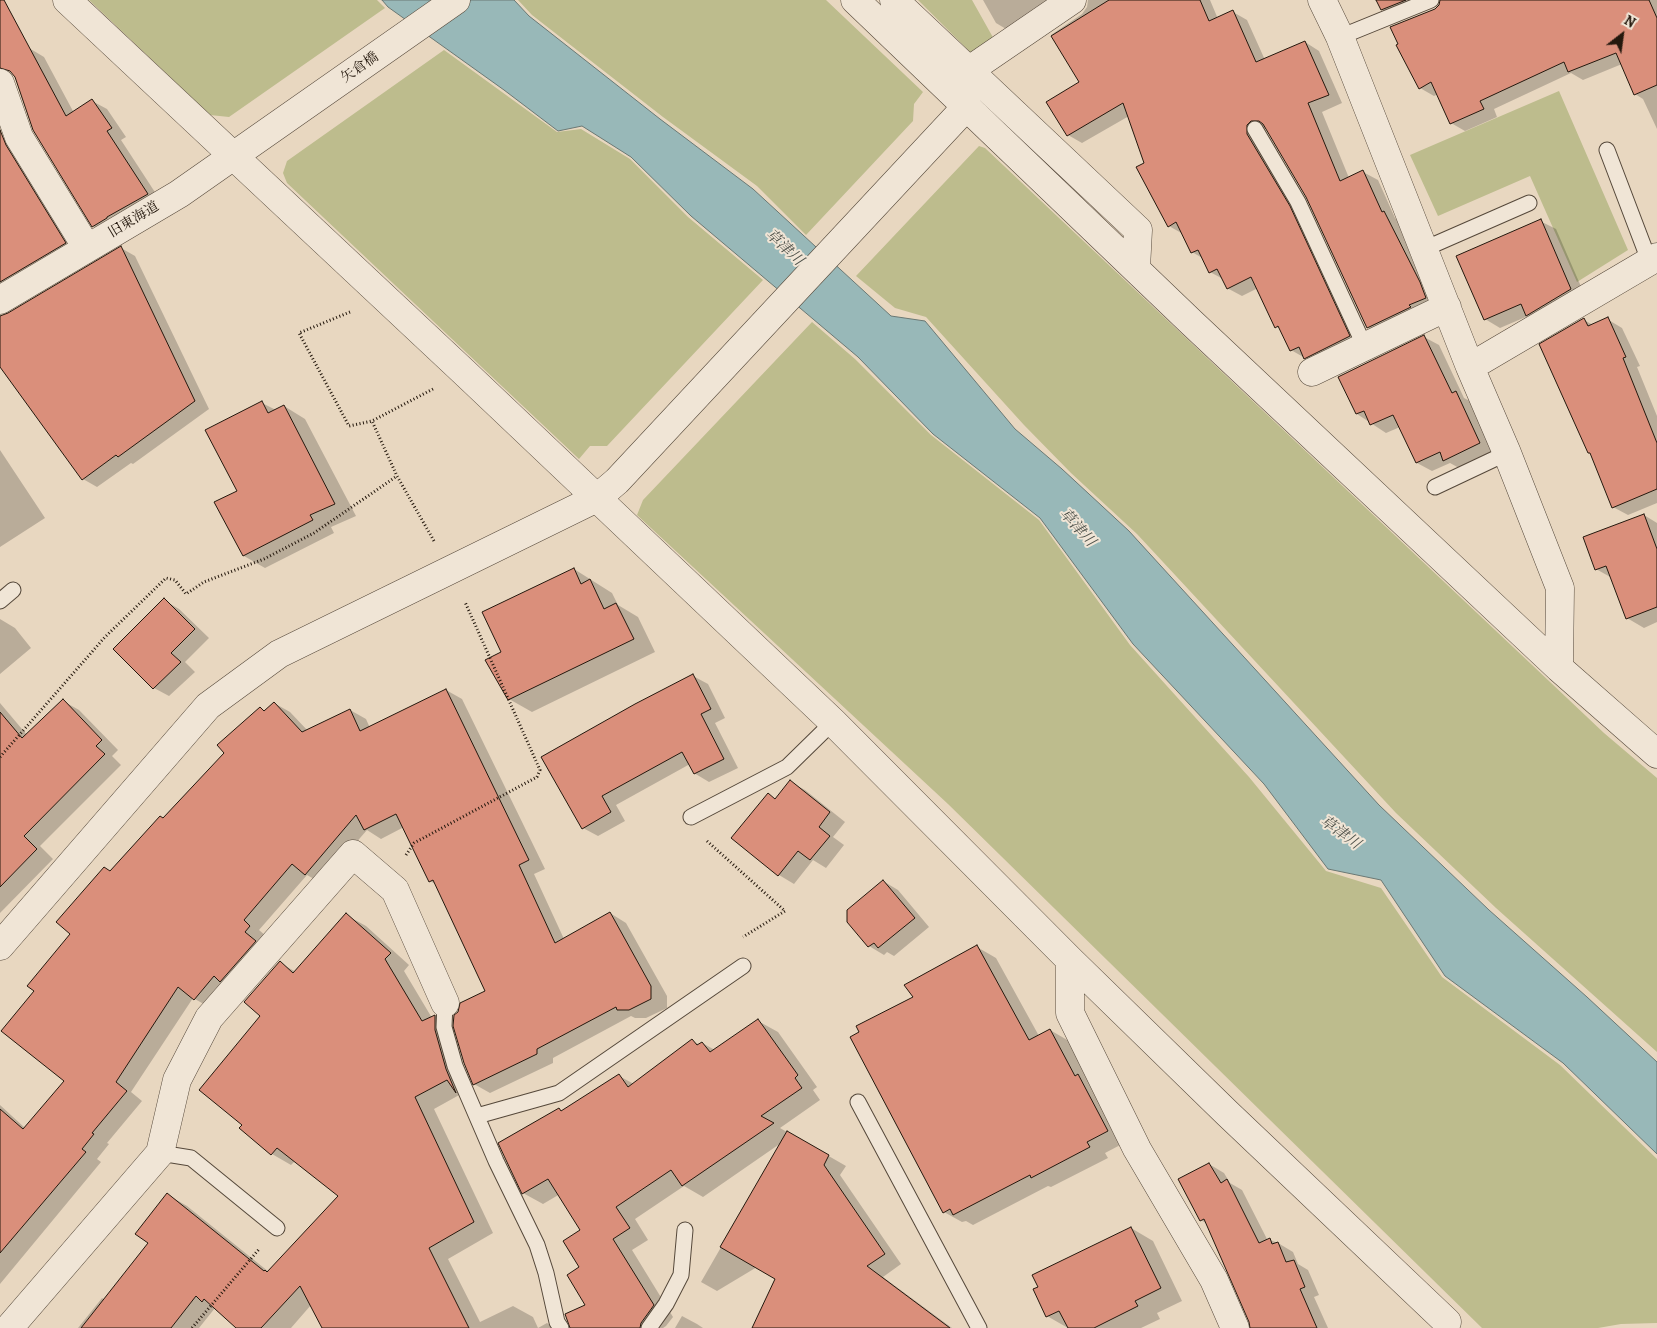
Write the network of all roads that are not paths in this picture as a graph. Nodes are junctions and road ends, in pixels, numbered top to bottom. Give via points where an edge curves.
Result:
1 (66, 0) edge
2 (456, 0) edge
3 (855, 0) edge
4 (894, 0) edge
5 (1070, 0) edge
6 (1322, 0) edge
7 (1430, 0) edge
8 (1340, 37) junction
9 (968, 71) junction
10 (0, 83) edge
11 (967, 106) junction
12 (1255, 129) dead end
13 (264, 135) joint
14 (1606, 150) dead end
15 (234, 156) junction
16 (1529, 203) dead end
17 (87, 248) junction
18 (1424, 250) junction
19 (1654, 260) edge
20 (1136, 268) junction
21 (0, 300) edge
22 (1447, 307) junction
23 (1365, 347) junction
24 (1470, 367) junction
25 (1312, 372) dead end
26 (1507, 454) junction
27 (1435, 487) dead end
28 (597, 498) junction
29 (13, 590) dead end
30 (0, 601) edge
31 (1559, 668) junction
32 (833, 722) junction
33 (1657, 754) edge
34 (691, 818) dead end
35 (0, 946) edge
36 (1070, 960) junction
37 (743, 966) road end
38 (444, 1003) joint
39 (858, 1102) dead end
40 (477, 1116) junction
41 (160, 1153) junction
42 (278, 1228) road end
43 (685, 1230) dead end
44 (1447, 1322) dead end
45 (9, 1328) edge
46 (560, 1328) edge
47 (649, 1328) edge
48 (979, 1328) edge
49 (1235, 1328) edge

1 - 15 street
2 - 13 street, 矢倉橋
3 - 11 street
4 - 9 street
5 - 9 street
6 - 8 street
7 - 8 lane
8 - 18 street
9 - 20 street via 1138,230
10 - 17 street via 19,137
11 - 20 street
11 - 28 street via 617,481
12 - 23 lane via 1298,202
13 - 15 street, 旧東海道
14 - 19 lane
15 - 17 street, 旧東海道 via 178,194
15 - 28 street
16 - 18 lane
17 - 21 street, 旧東海道
18 - 22 street
19 - 24 street
20 - 31 street
22 - 23 street
22 - 24 street
23 - 25 street
24 - 26 street
26 - 27 lane
26 - 31 street via 1560,588
28 - 32 street
28 - 35 street via 279,654 208,706
29 - 30 lane
31 - 33 street
32 - 34 lane via 787,767
32 - 36 street
36 - 44 street
36 - 49 street via 1070,1013 1137,1149 1214,1280
37 - 40 lane via 559,1093
38 - 40 lane via 444,1027 455,1066
38 - 41 street via 396,890 353,854 209,1018 177,1080
39 - 48 lane
40 - 46 lane via 537,1245
41 - 42 lane via 191,1158
41 - 45 street
43 - 47 lane via 681,1275

